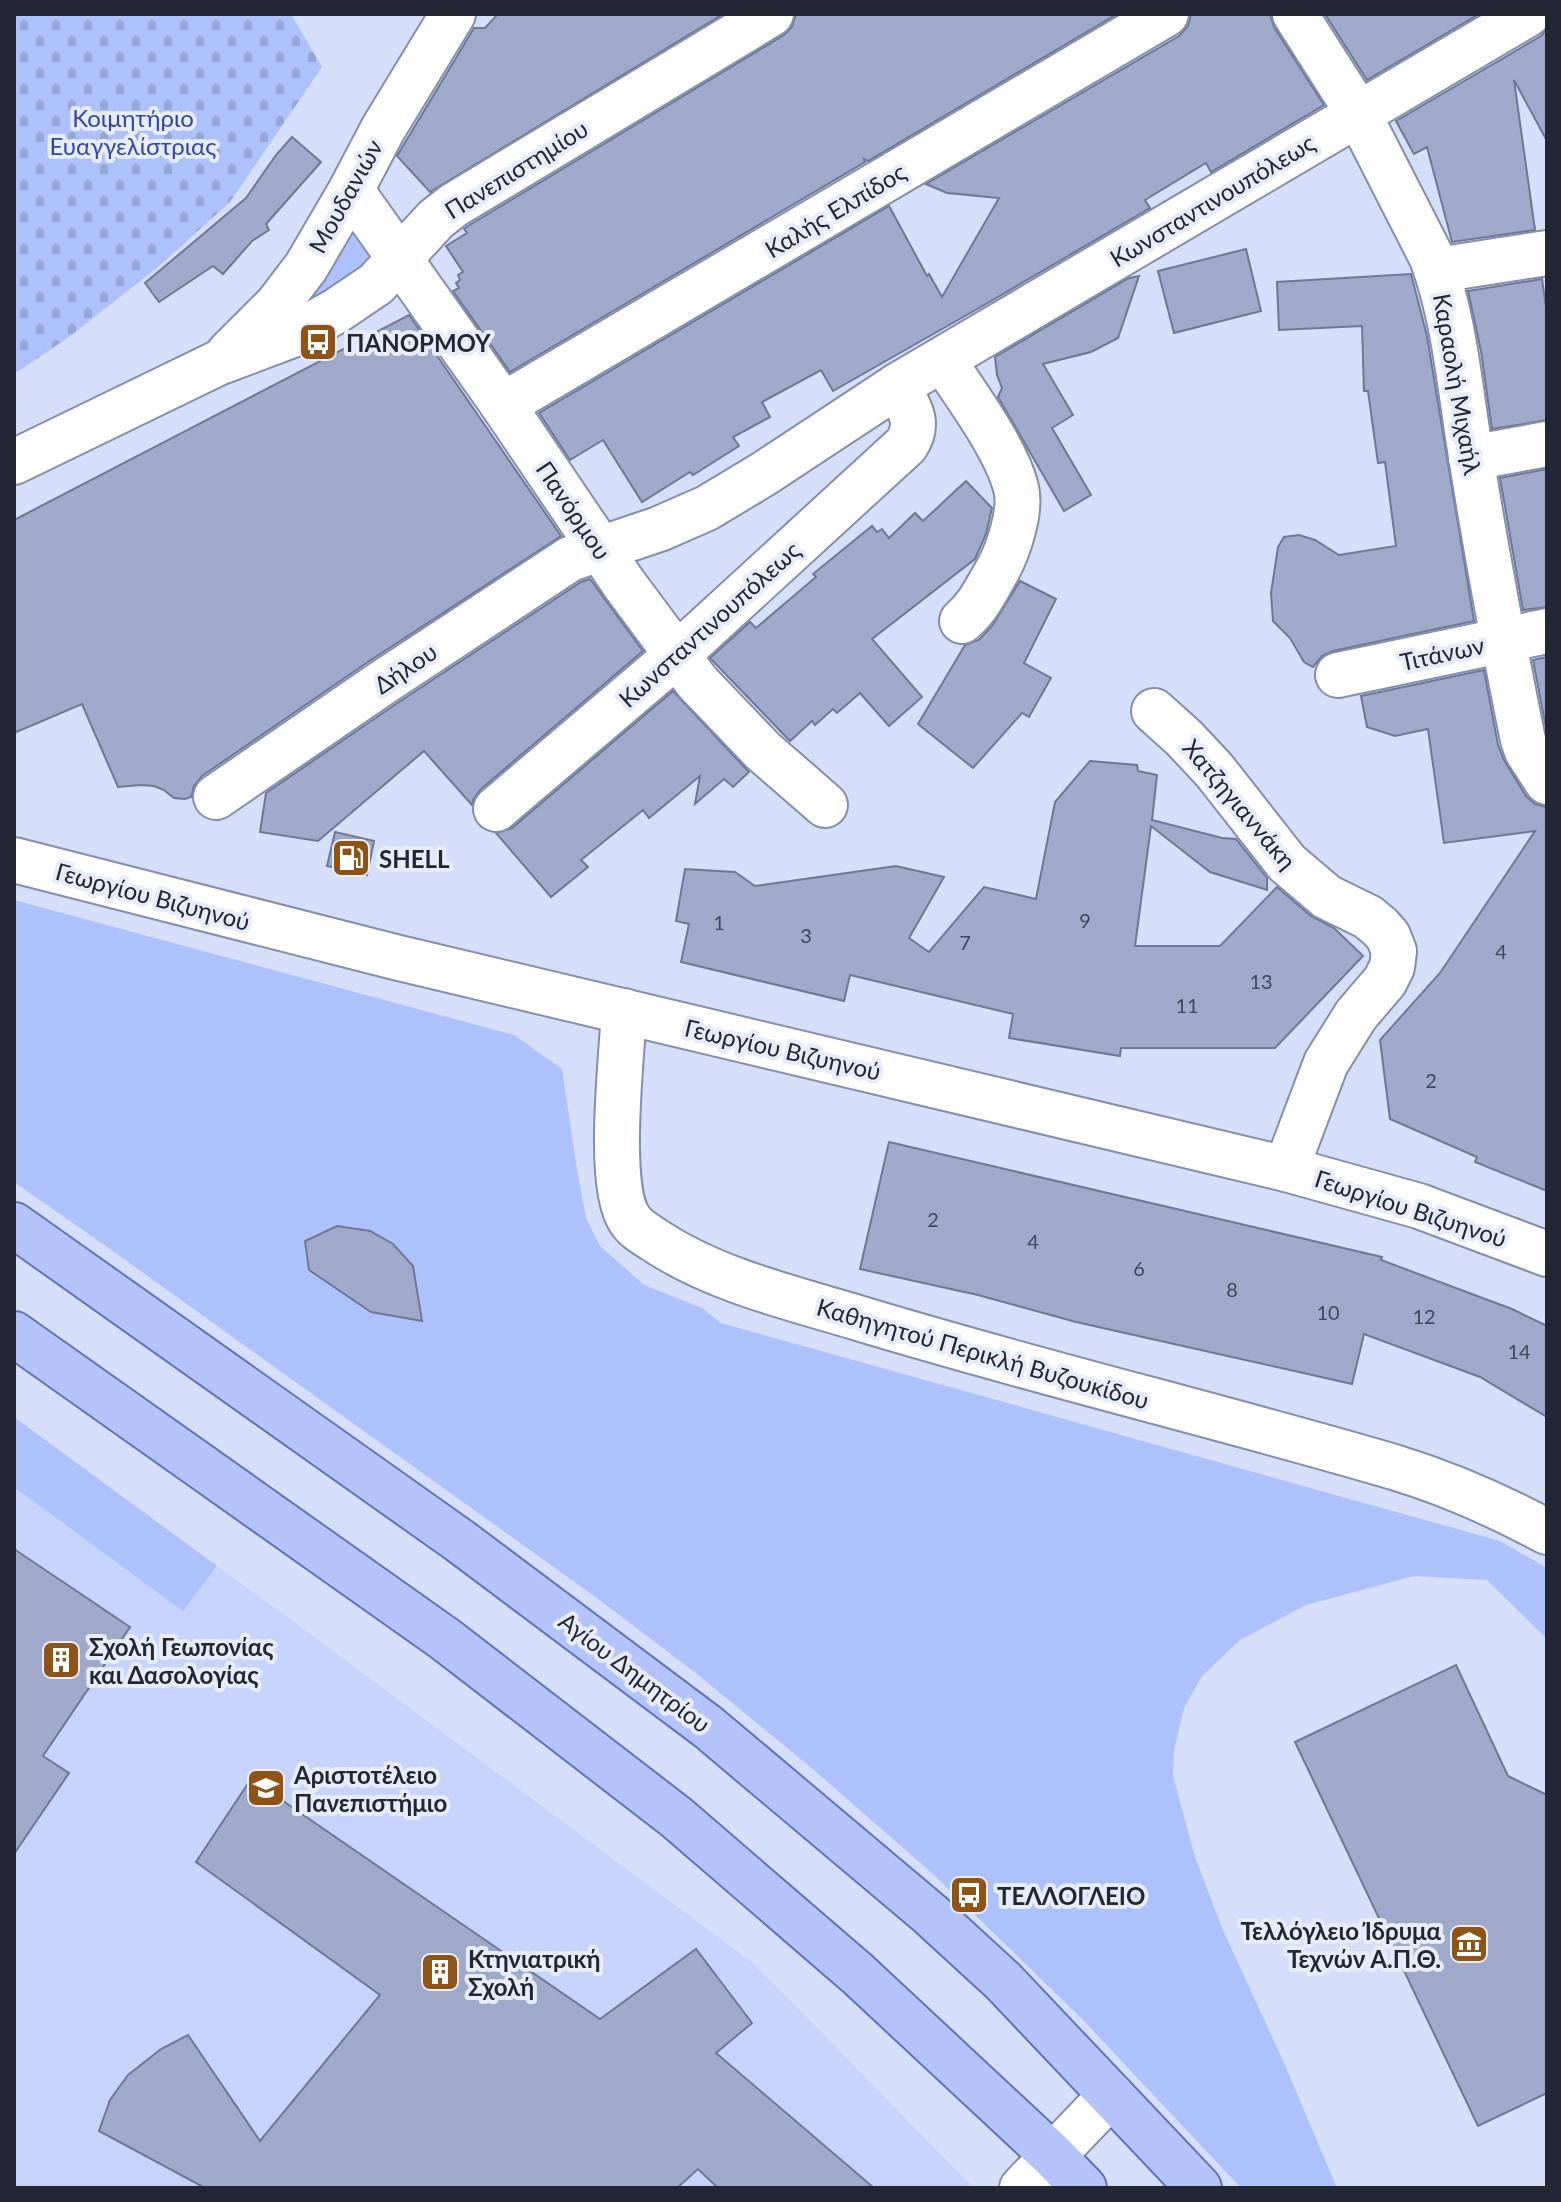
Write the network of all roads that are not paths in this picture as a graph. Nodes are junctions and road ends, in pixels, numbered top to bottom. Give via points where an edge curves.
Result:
1 (453, 14) edge
2 (771, 14) edge
3 (1166, 14) edge
4 (1295, 14) edge
5 (1528, 14) edge
6 (1358, 113) junction
7 (351, 190) junction
8 (1547, 253) edge
9 (400, 258) junction
10 (1437, 270) junction
11 (943, 360) junction
12 (218, 363) junction
13 (897, 386) junction
14 (503, 405) junction
15 (1547, 444) edge
16 (1471, 458) junction
17 (14, 462) edge
18 (599, 548) junction
19 (962, 621) dead end
20 (1547, 631) edge
21 (1503, 640) junction
22 (677, 655) junction
23 (1338, 675) dead end
24 (1154, 711) dead end
25 (1547, 782) edge
26 (216, 797) dead end
27 (825, 805) dead end
28 (496, 809) dead end
29 (14, 860) edge
30 (624, 1011) junction
31 (1286, 1169) junction
32 (14, 1225) edge
33 (1547, 1254) edge
34 (14, 1334) edge
35 (1547, 1532) edge
36 (1111, 2095) junction
37 (1052, 2155) junction
38 (1194, 2186) edge
39 (1022, 2188) edge
40 (1084, 2188) edge

1 - 7 street, Μουδανιών
2 - 9 street, Πανεπιστημίου via 454,205
3 - 14 street, Καλής Ελπίδος
4 - 6 street, Καραολή Μιχαήλ
5 - 6 street, Κωνσταντινουπόλεως
6 - 10 street, Καραολή Μιχαήλ
6 - 11 street, Κωνσταντινουπόλεως
7 - 9 street, Πανόρμου
7 - 12 street, Μουδανιών via 289,290
8 - 10 street
9 - 12 street, Πανεπιστημίου via 366,292 336,311 295,334
9 - 14 street, Πανόρμου
10 - 16 street, Καραολή Μιχαήλ via 1450,318
11 - 13 street, Κωνσταντινουπόλεως
11 - 19 street via 997,444 1018,503 1007,552 976,609
12 - 17 street, Πανεπιστημίου
13 - 18 street, Κωνσταντινουπόλεως via 700,512
13 - 22 street, Κωνσταντινουπόλεως via 913,420 914,432 906,445
14 - 18 street, Πανόρμου
15 - 16 street
16 - 21 street, Καραολή Μιχαήλ
18 - 22 street, Πανόρμου
18 - 26 street, Δήλου via 534,582
20 - 21 street, Τιτάνων
21 - 23 street, Τιτάνων
21 - 25 street, Καραολή Μιχαήλ via 1523,740
22 - 27 street, Πανόρμου via 763,751
22 - 28 street, Κωνσταντινουπόλεως
24 - 31 street, Χατζηγιαννάκη via 1214,770 1287,863 1327,897 1368,917 1388,936 1394,951 1385,981 1326,1063
29 - 30 street, Γεωργίου Βιζυηνού via 355,940
30 - 31 street, Γεωργίου Βιζυηνού
30 - 35 street, Καθηγητού Περικλή Βυζουκίδου via 618,1183 630,1221 666,1248 748,1284 817,1306 1400,1469
31 - 33 street, Γεωργίου Βιζυηνού via 1419,1206
32 - 36 main road, Αγίου Δημητρίου via 460,1541 708,1727 1003,1981
34 - 37 main road via 445,1639 676,1817 858,1974
36 - 37 street
36 - 38 main road, Αγίου Δημητρίου
37 - 39 street
37 - 40 main road

